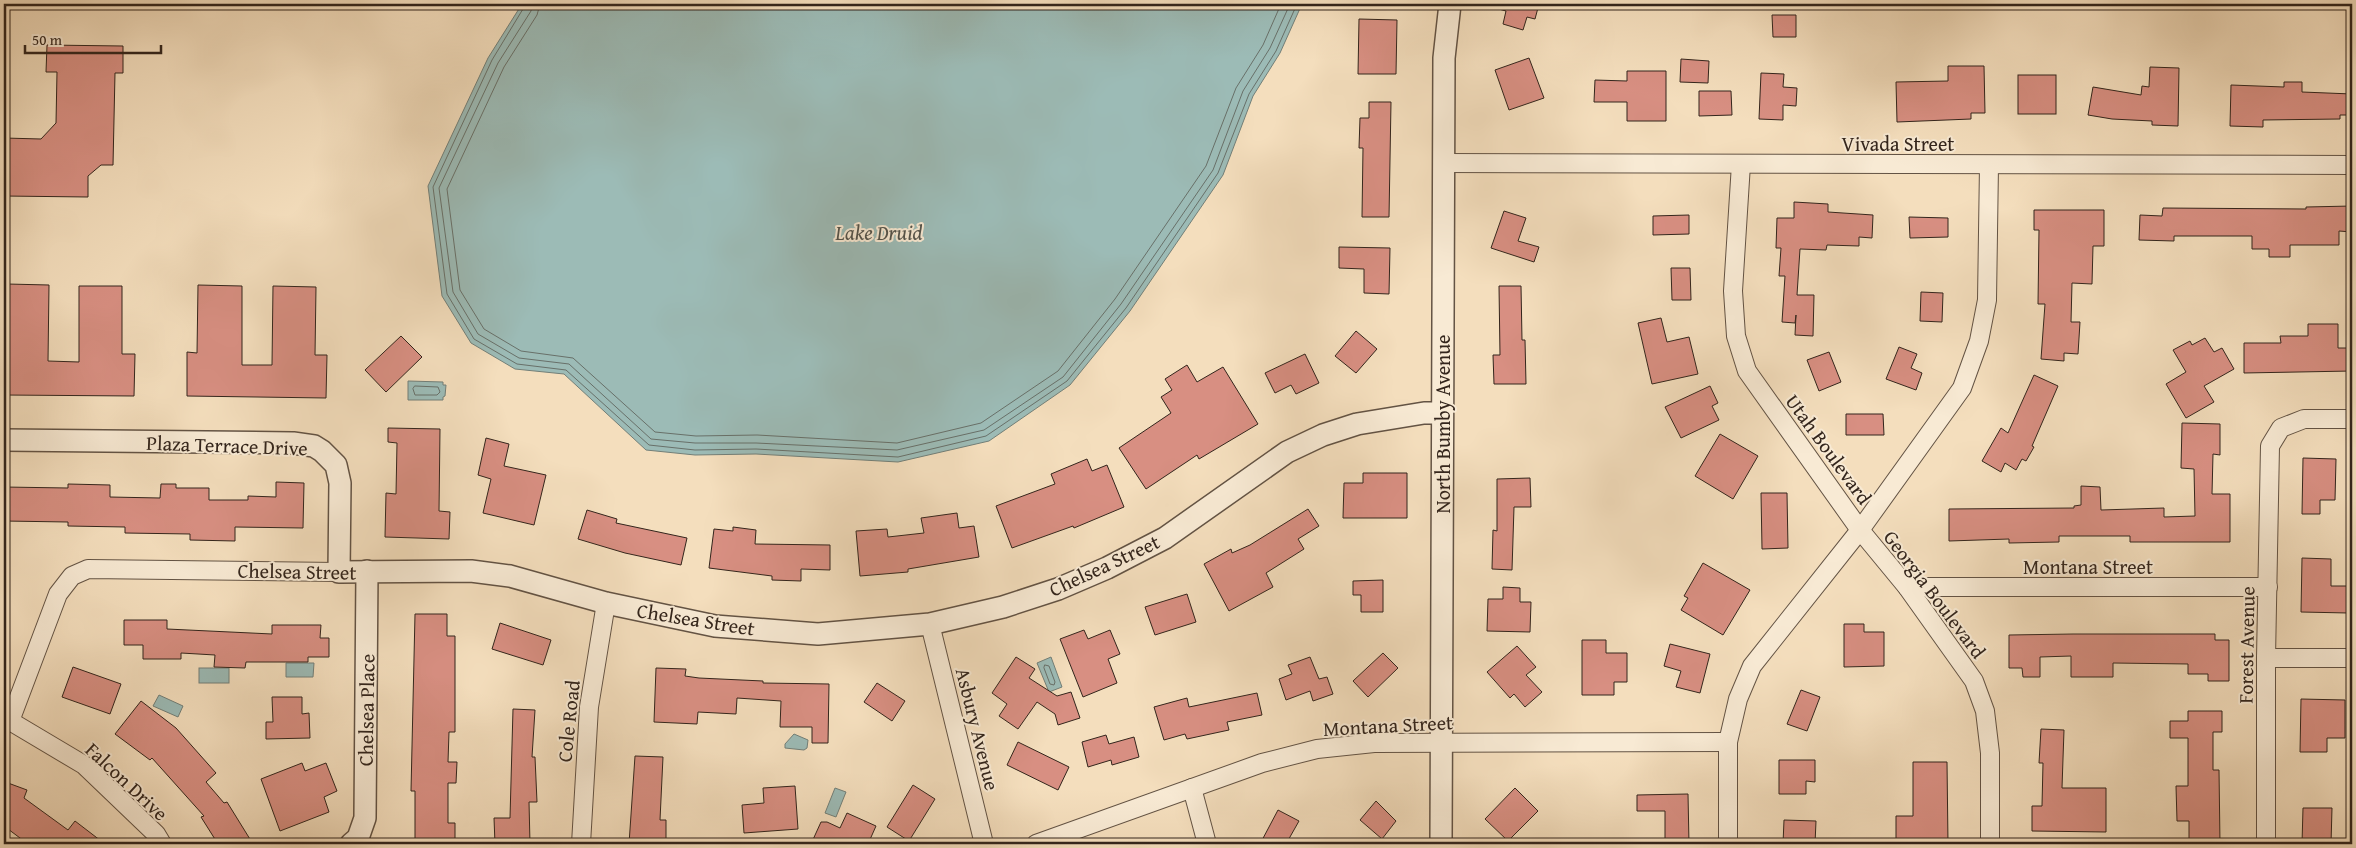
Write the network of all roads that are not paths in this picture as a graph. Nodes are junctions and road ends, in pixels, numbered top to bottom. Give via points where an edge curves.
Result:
1 (1450, 4) edge
2 (1443, 164) junction
3 (1740, 164) junction
4 (1989, 165) junction
5 (2352, 166) edge
6 (1442, 413) junction
7 (2352, 419) edge
8 (4, 440) edge
9 (1860, 530) junction
10 (339, 572) junction
11 (367, 572) junction
12 (1907, 587) junction
13 (2268, 588) junction
14 (606, 603) junction
15 (930, 624) junction
16 (2266, 658) junction
17 (2352, 658) edge
18 (7, 720) edge
19 (1442, 742) junction
20 (1728, 742) junction
21 (1192, 788) junction
22 (162, 844) edge
23 (351, 844) edge
24 (581, 844) edge
25 (984, 844) edge
26 (1036, 844) edge
27 (1207, 844) edge
28 (1441, 844) edge
29 (1728, 844) edge
30 (1990, 844) edge
31 (2266, 844) edge

1 - 2 street, North Bumby Avenue via 1444,58
2 - 3 street, Vivada Street
2 - 6 street, North Bumby Avenue
3 - 4 street, Vivada Street
3 - 9 street, Utah Boulevard via 1733,291 1736,336 1747,371
4 - 5 street, Vivada Street
4 - 9 street, Georgia Boulevard via 1987,300 1980,341 1962,388
6 - 15 street, Chelsea Street via 1357,424 1323,435 1287,452 1165,538 1107,568 1003,607
6 - 19 street, North Bumby Avenue
7 - 13 street, Forest Avenue via 2304,420 2282,428 2270,446
8 - 10 street, Plaza Terrace Drive via 314,446 336,465 340,483
9 - 12 street, Georgia Boulevard
9 - 20 street, Utah Boulevard via 1752,666 1738,699
10 - 11 street, Chelsea Street
10 - 18 street, Chelsea Street via 97,568 72,576 58,594
11 - 14 street, Chelsea Street via 470,571 510,576
11 - 23 street, Chelsea Place via 365,818 358,838
12 - 13 street, Montana Street
12 - 30 street, Georgia Boulevard via 1974,681 1985,711 1990,753
13 - 16 street, Forest Avenue
14 - 15 street, Chelsea Street via 715,626 818,634
14 - 24 street, Cole Road via 588,707
15 - 25 street, Asbury Avenue
16 - 17 street
16 - 31 street, Forest Avenue
18 - 22 street, Falcon Drive via 84,765 156,834
19 - 20 street, Montana Street
19 - 21 street, Montana Street via 1374,743 1317,749 1262,763
19 - 28 street, North Bumby Avenue
20 - 29 street, Utah Boulevard
21 - 26 street, Montana Street
21 - 27 street

